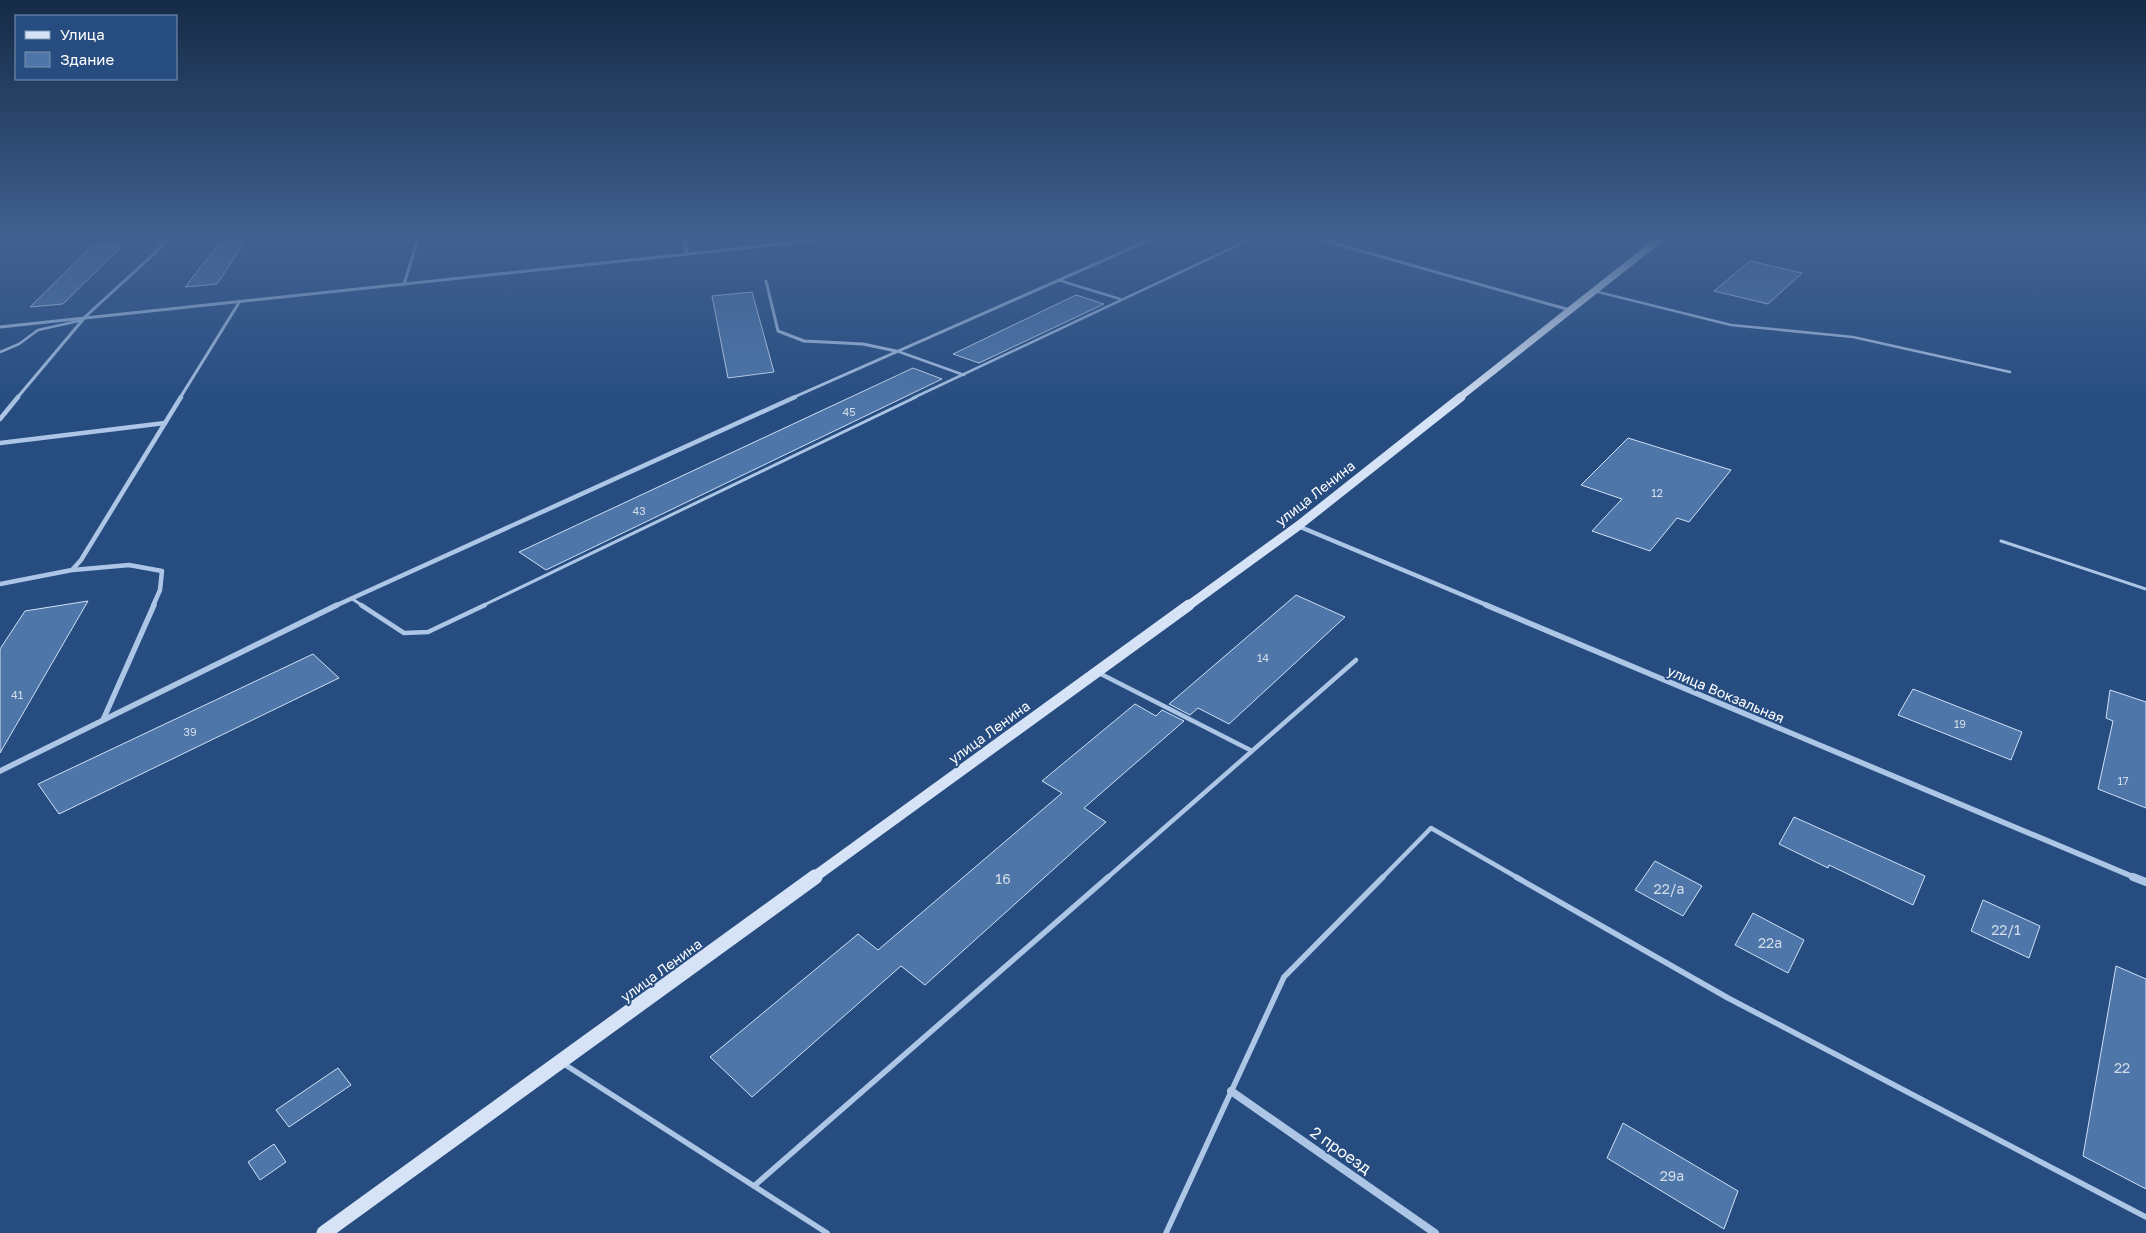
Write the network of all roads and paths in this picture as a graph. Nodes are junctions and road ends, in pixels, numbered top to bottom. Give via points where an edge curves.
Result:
1 (107, 297) edge
2 (283, 297) edge
3 (770, 297) edge
4 (1020, 297) edge
5 (1112, 297) edge
6 (1125, 297) edge
7 (1522, 297) edge
8 (1587, 297) edge
9 (1616, 297) edge
10 (1120, 299) junction
11 (240, 301) junction
12 (1570, 310) junction
13 (84, 318) junction
14 (0, 327) edge
15 (896, 351) junction
16 (0, 352) edge
17 (2010, 372) dead end
18 (964, 375) junction
19 (0, 419) edge
20 (165, 423) junction
21 (0, 443) edge
22 (1298, 526) junction
23 (2001, 541) dead end
24 (72, 570) junction
25 (0, 584) edge
26 (2146, 589) edge
27 (351, 598) junction
28 (1356, 660) dead end
29 (1097, 672) junction
30 (103, 720) junction
31 (1252, 751) junction
32 (0, 770) edge
33 (2146, 882) edge
34 (560, 1062) junction
35 (1231, 1091) junction
36 (754, 1186) junction
37 (2146, 1217) edge
38 (324, 1233) edge
39 (827, 1233) edge
40 (1166, 1233) edge
41 (1435, 1233) edge

1 - 13 street
2 - 11 street
3 - 15 street via 778,331 784,334 804,341 863,344
4 - 15 street
5 - 10 lane
6 - 10 lane
7 - 12 street
8 - 12 street, улица Ленина
9 - 17 lane via 1731,325 1853,336
10 - 18 lane
11 - 13 street
11 - 20 street
12 - 22 street, улица Ленина
13 - 14 street
13 - 16 lane via 38,330 19,344
13 - 19 street
15 - 18 lane
15 - 27 street
18 - 27 lane via 428,632 404,633
20 - 21 street
20 - 24 street via 90,548
22 - 29 street, улица Ленина
22 - 33 street, улица Вокзальная
23 - 26 lane
24 - 25 street
24 - 30 street via 119,564 162,571 160,590
27 - 30 street
28 - 31 lane
29 - 31 lane
29 - 34 street, улица Ленина
30 - 32 street
31 - 36 lane
34 - 36 lane
34 - 38 street, улица Ленина
35 - 37 lane via 1284,977 1431,828 1728,998
35 - 40 lane
35 - 41 street, 2 проезд
36 - 39 lane

